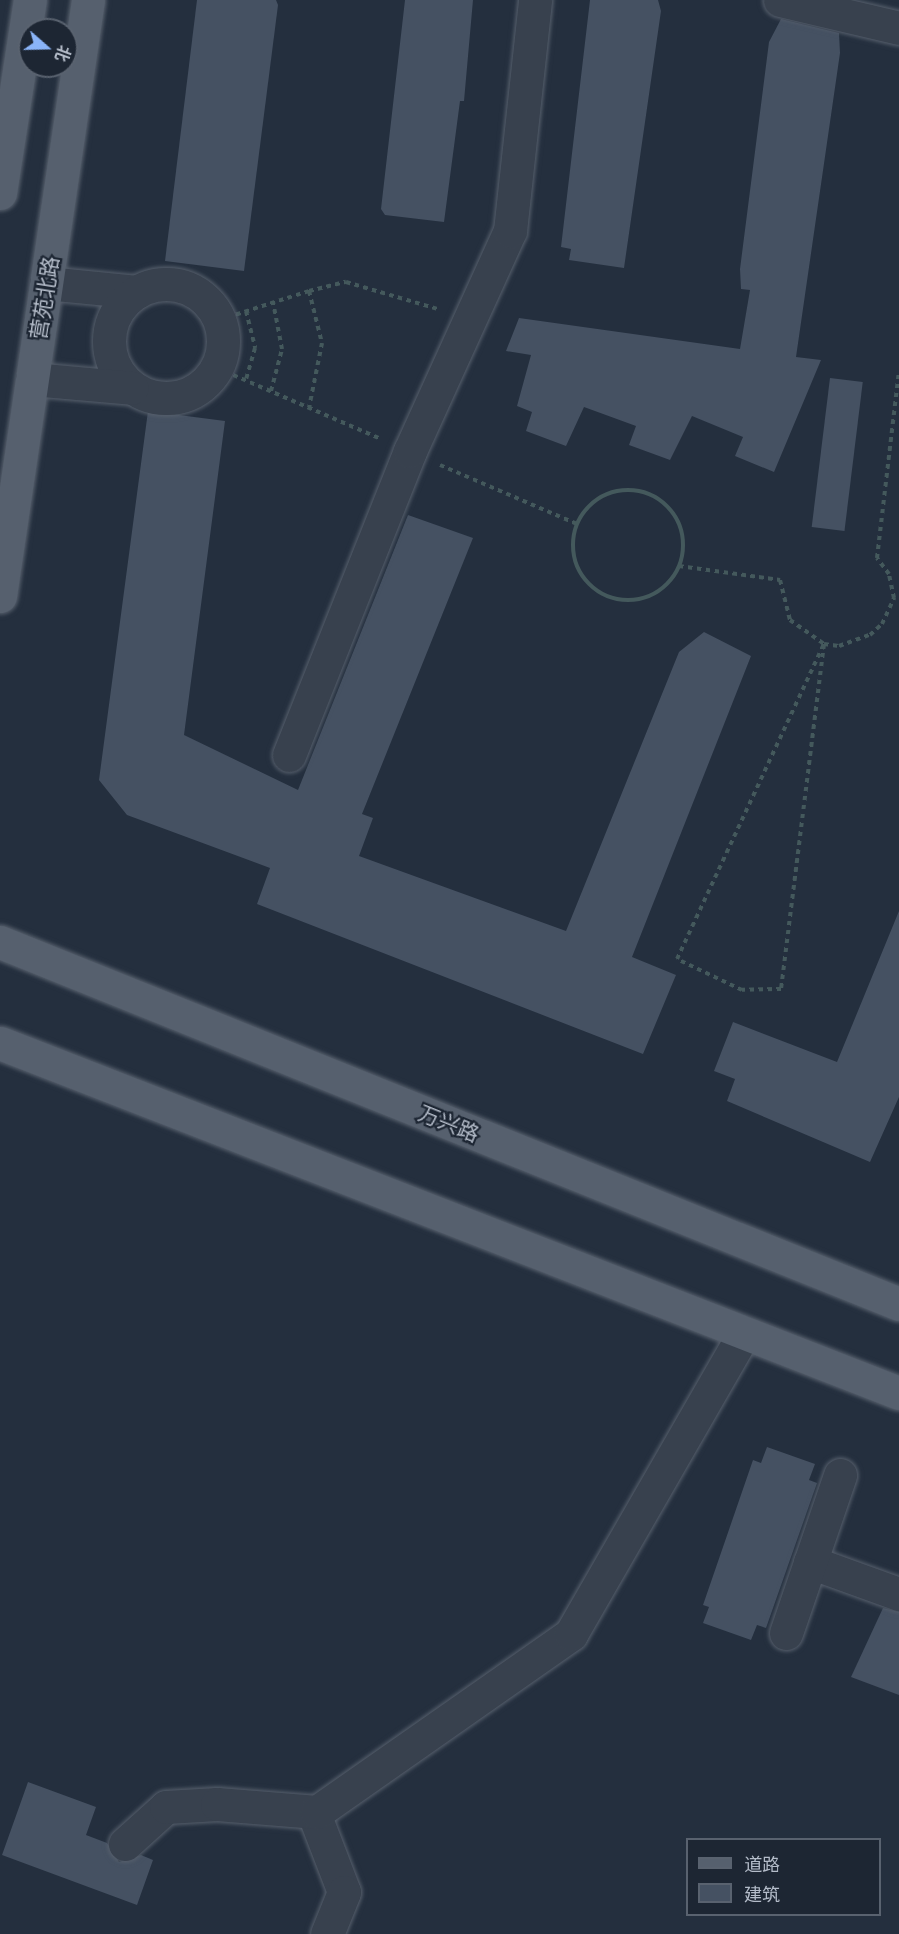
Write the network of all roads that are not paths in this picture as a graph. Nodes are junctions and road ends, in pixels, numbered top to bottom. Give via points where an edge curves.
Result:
1 (30, 0) edge
2 (88, 0) edge
3 (535, 0) edge
4 (780, 0) edge
5 (899, 28) edge
6 (0, 193) edge
7 (46, 283) junction
8 (137, 292) junction
9 (32, 379) junction
10 (132, 388) junction
11 (0, 596) edge
12 (289, 755) dead end
13 (0, 942) edge
14 (0, 1043) edge
15 (899, 1304) edge
16 (744, 1333) junction
17 (899, 1393) edge
18 (840, 1475) dead end
19 (810, 1562) junction
20 (899, 1594) edge
21 (786, 1633) dead end
22 (316, 1819) dead end
23 (125, 1844) dead end
24 (327, 1934) edge

1 - 6 main road
2 - 7 main road, 营苑北路
3 - 12 lane via 510,231 410,452
4 - 5 lane
7 - 8 lane
7 - 9 main road, 营苑北路
8 - 10 lane via 115,315 109,347 112,363
8 - 10 lane via 152,285 184,287 232,316 223,336 217,368 201,386 179,397 147,396
9 - 10 lane
9 - 11 main road, 营苑北路
13 - 15 main road, 万兴路
14 - 16 main road
16 - 17 main road
16 - 23 lane via 571,1634 317,1812 217,1804 166,1807
18 - 19 lane
19 - 20 lane
19 - 21 lane
22 - 24 lane via 344,1892

